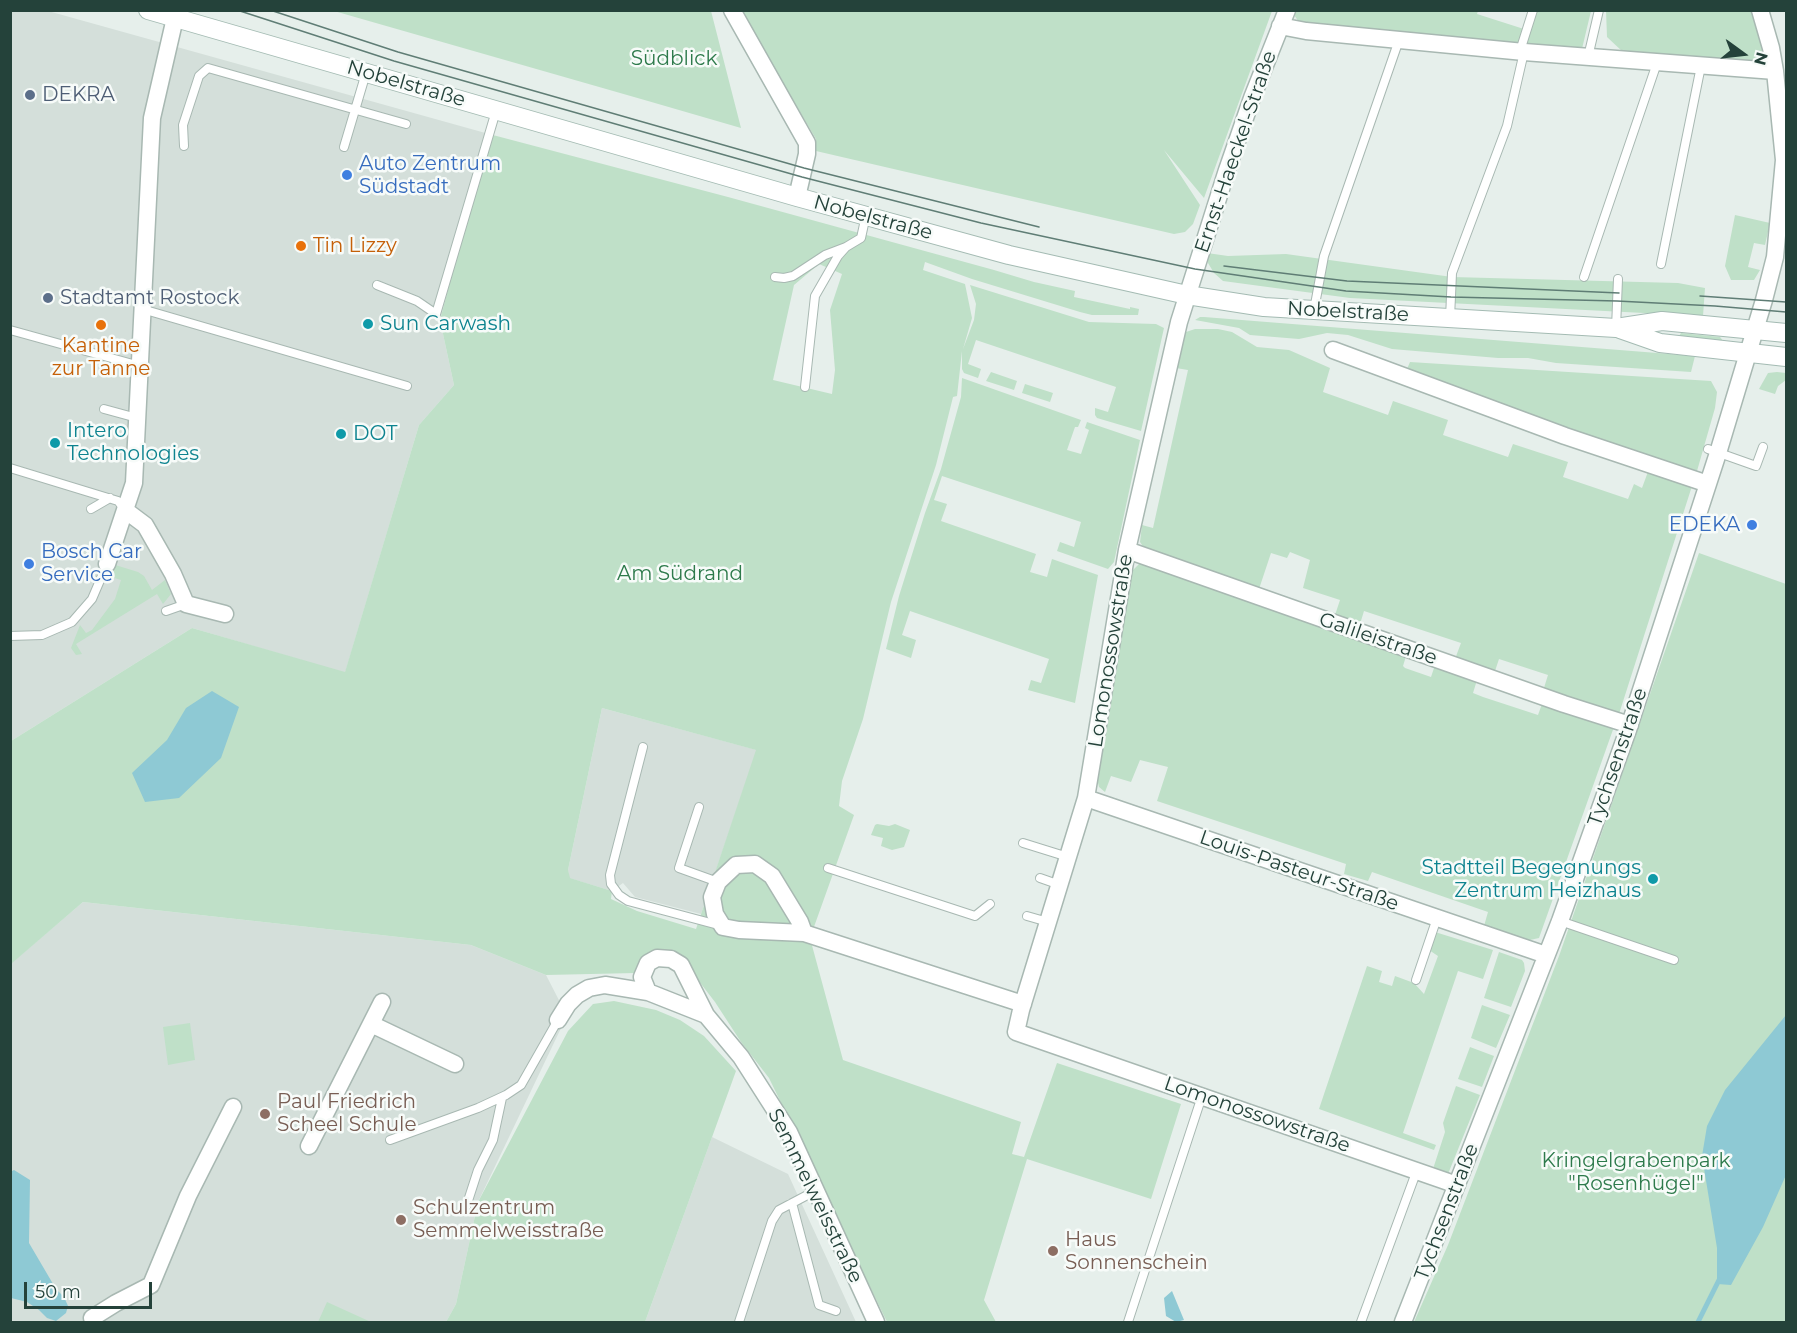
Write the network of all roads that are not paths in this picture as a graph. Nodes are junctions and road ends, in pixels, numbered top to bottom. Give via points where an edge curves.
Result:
1 (148, 10) edge
2 (732, 10) edge
3 (1533, 10) edge
4 (1599, 10) edge
5 (1760, 10) edge
6 (175, 18) junction
7 (1284, 18) edge
8 (1399, 40) junction
9 (1522, 52) junction
10 (1588, 57) junction
11 (1657, 63) junction
12 (1701, 66) junction
13 (1774, 71) junction
14 (366, 73) junction
15 (355, 110) junction
16 (496, 110) junction
17 (405, 124) dead end
18 (184, 146) dead end
19 (344, 147) dead end
20 (797, 197) junction
21 (866, 215) junction
22 (846, 247) junction
23 (1661, 264) dead end
24 (775, 277) dead end
25 (1584, 277) dead end
26 (1618, 279) dead end
27 (376, 285) dead end
28 (1187, 295) junction
29 (142, 309) junction
30 (1314, 310) junction
31 (1449, 318) junction
32 (1616, 327) junction
33 (10, 330) edge
34 (1755, 330) junction
35 (1786, 333) edge
36 (1333, 350) dead end
37 (1749, 353) junction
38 (1786, 357) edge
39 (140, 366) junction
40 (407, 386) dead end
41 (805, 387) dead end
42 (104, 409) dead end
43 (137, 418) junction
44 (1763, 447) dead end
45 (1713, 451) junction
46 (10, 468) edge
47 (1708, 484) junction
48 (110, 498) junction
49 (91, 509) dead end
50 (125, 510) junction
51 (1127, 550) junction
52 (107, 564) joint
53 (186, 604) junction
54 (166, 611) dead end
55 (225, 614) dead end
56 (10, 636) edge
57 (1630, 725) junction
58 (644, 747) dead end
59 (1086, 798) junction
60 (699, 807) dead end
61 (1023, 843) dead end
62 (1068, 857) junction
63 (828, 868) dead end
64 (1040, 878) dead end
65 (718, 882) junction
66 (1060, 885) junction
67 (990, 904) dead end
68 (1027, 916) dead end
69 (1437, 918) junction
70 (1560, 921) junction
71 (1048, 922) junction
72 (723, 927) junction
73 (804, 933) junction
74 (1546, 955) junction
75 (1674, 960) dead end
76 (1416, 980) dead end
77 (648, 992) junction
78 (382, 1002) dead end
79 (1023, 1004) junction
80 (706, 1015) junction
81 (558, 1020) joint
82 (371, 1024) junction
83 (455, 1064) dead end
84 (1202, 1096) junction
85 (502, 1098) junction
86 (233, 1107) dead end
87 (390, 1140) dead end
88 (309, 1146) dead end
89 (1417, 1170) junction
90 (1453, 1183) junction
91 (815, 1191) junction
92 (792, 1203) junction
93 (466, 1207) dead end
94 (836, 1311) dead end
95 (92, 1318) dead end
96 (739, 1323) edge
97 (876, 1323) edge
98 (1128, 1323) edge
99 (1360, 1323) edge
100 (1403, 1323) edge

1 - 6 main road, Nobelstraße
2 - 20 street via 807,143
3 - 9 lane
4 - 10 lane
5 - 13 street
6 - 14 main road, Nobelstraße
6 - 29 street via 152,118
7 - 8 street via 1305,31
7 - 28 street, Ernst-Haeckel-Straße via 1252,98
8 - 9 street
8 - 30 lane via 1324,256
9 - 10 street
9 - 31 lane via 1507,126 1452,273
10 - 11 street
11 - 12 street
11 - 25 lane
12 - 13 street
12 - 23 lane
13 - 34 street via 1784,160 1781,208 1775,257
14 - 15 lane
14 - 16 main road, Nobelstraße
15 - 17 lane
15 - 18 lane via 208,68 199,76 186,115
15 - 19 lane
16 - 20 main road, Nobelstraße
16 - 27 lane via 436,315 417,301
20 - 21 main road, Nobelstraße
21 - 22 lane via 861,238
21 - 28 main road, Nobelstraße via 1009,255
22 - 24 lane via 825,255 793,276
22 - 41 lane via 815,296
26 - 32 lane
28 - 30 main road, Nobelstraße
28 - 51 street, Lomonossowstraße
29 - 39 street
29 - 40 lane
30 - 31 main road, Nobelstraße
31 - 32 main road, Nobelstraße
32 - 34 main road, Nobelstraße via 1662,321
32 - 37 main road, Nobelstraße via 1659,342
33 - 39 lane
34 - 35 main road, Nobelstraße
34 - 37 street, Tychsenstraße
36 - 47 street via 1554,433
37 - 38 main road, Nobelstraße
37 - 45 street, Tychsenstraße
39 - 43 street
42 - 43 lane
43 - 50 street via 134,483
44 - 45 lane via 1756,466
45 - 47 street, Tychsenstraße
46 - 48 lane
47 - 57 street, Tychsenstraße
48 - 49 lane
48 - 50 lane
50 - 52 street
50 - 53 street via 145,525
51 - 57 street, Galileistraße
51 - 59 street, Lomonossowstraße
52 - 56 lane via 92,599 72,622 42,635
53 - 54 lane
53 - 55 street
57 - 70 street, Tychsenstraße
58 - 72 lane via 611,884 628,902
59 - 62 street, Lomonossowstraße
59 - 69 street, Louis-Pasteur-Straße
60 - 65 lane via 679,867
61 - 62 lane
62 - 66 street, Lomonossowstraße
63 - 67 lane via 975,916
64 - 66 lane
65 - 72 street via 712,897 715,914
65 - 73 street via 736,865 755,864 772,876
66 - 71 street, Lomonossowstraße
68 - 71 lane
69 - 74 street, Louis-Pasteur-Straße
69 - 76 lane
70 - 74 street, Tychsenstraße
70 - 75 lane
71 - 79 street, Lomonossowstraße
72 - 73 street
73 - 79 street
74 - 90 street, Tychsenstraße
77 - 80 street, Semmelweisstraße
77 - 80 street, Semmelweisstraße via 642,977 648,963 657,958 671,959 681,965
77 - 81 street, Semmelweisstraße via 605,985 588,988 568,1004
78 - 82 street
79 - 84 street, Lomonossowstraße via 1016,1032
80 - 91 street, Semmelweisstraße via 741,1057 789,1132
81 - 85 lane via 521,1085
82 - 83 street
82 - 88 street
84 - 89 street, Lomonossowstraße
84 - 98 lane
85 - 87 lane
85 - 93 lane via 493,1140
86 - 95 street via 188,1196 151,1285
89 - 90 street, Lomonossowstraße
89 - 99 lane
90 - 100 street, Tychsenstraße
91 - 92 lane
91 - 97 street, Semmelweisstraße
92 - 94 lane via 819,1305
92 - 96 lane via 779,1210 772,1221

